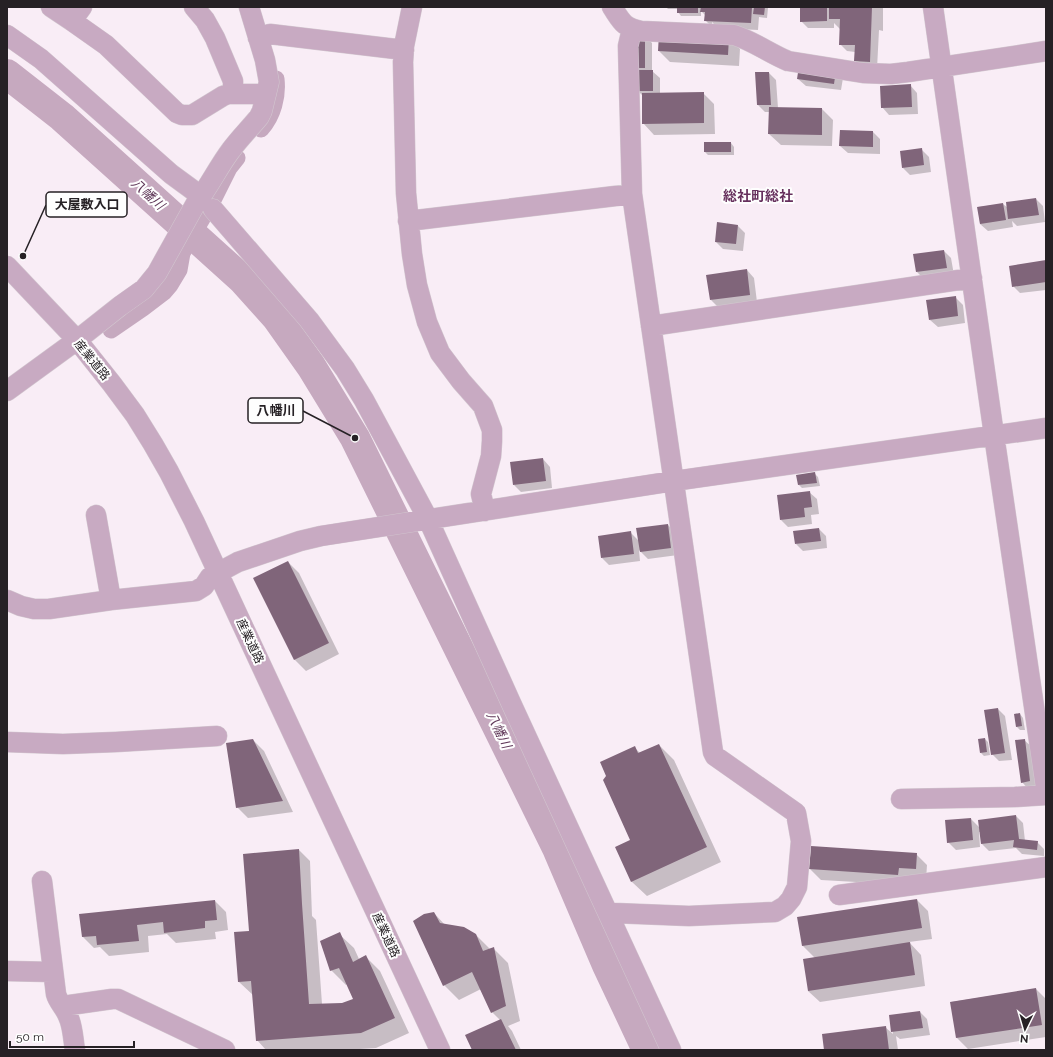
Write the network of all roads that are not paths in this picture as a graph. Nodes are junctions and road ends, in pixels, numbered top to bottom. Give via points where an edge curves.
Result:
1 (51, 7) edge
2 (194, 7) edge
3 (249, 7) edge
4 (412, 7) edge
5 (612, 7) edge
6 (933, 7) edge
7 (77, 14) edge
8 (632, 29) junction
9 (7, 35) edge
10 (258, 38) junction
11 (404, 50) junction
12 (1046, 51) edge
13 (942, 66) junction
14 (233, 94) junction
15 (266, 95) junction
16 (632, 194) junction
17 (203, 203) junction
18 (408, 220) junction
19 (7, 266) edge
20 (972, 278) junction
21 (651, 326) junction
22 (77, 340) junction
23 (7, 391) edge
24 (1046, 428) edge
25 (994, 435) junction
26 (674, 481) junction
27 (485, 511) junction
28 (96, 515) dead end
29 (424, 520) junction
30 (218, 572) junction
31 (7, 600) edge
32 (111, 600) junction
33 (216, 736) dead end
34 (7, 742) edge
35 (1046, 787) edge
36 (1046, 795) edge
37 (901, 799) dead end
38 (1046, 867) edge
39 (42, 881) dead end
40 (839, 895) dead end
41 (609, 915) junction
42 (7, 971) edge
43 (53, 972) junction
44 (65, 1008) junction
45 (75, 1050) edge
46 (225, 1050) edge
47 (440, 1050) edge
48 (671, 1050) edge

1 - 7 street
2 - 14 street via 215,38 233,81
3 - 10 street
4 - 11 street
5 - 8 street via 622,22
6 - 13 street
7 - 14 street via 177,113 192,115 223,96
8 - 13 street via 734,35 788,61 863,73 891,74
8 - 16 street via 628,46
9 - 17 street via 41,59
10 - 11 street via 270,34
10 - 15 street via 269,82
11 - 18 street
12 - 13 street
13 - 20 street
14 - 15 street
15 - 17 street via 259,117 232,149
16 - 18 street
16 - 21 street
17 - 22 street via 173,243 157,273 144,289
17 - 29 street via 309,320 345,369 364,400
18 - 27 street via 417,285 424,315 435,344 461,381 483,406 492,430 491,456 482,494
19 - 22 street, 産業道路
20 - 21 street
20 - 25 street
21 - 26 street
22 - 23 street
22 - 30 street, 産業道路 via 135,415 149,438 176,486
24 - 25 street
25 - 26 street
25 - 35 street
26 - 27 street
26 - 41 street via 713,752 715,756 796,813 801,840 798,881 791,899 775,912 689,916 614,913
27 - 29 street
28 - 32 street
29 - 30 street via 300,541 238,562
29 - 41 street
30 - 32 street via 196,590
30 - 47 street, 産業道路
31 - 32 street via 34,609 49,609
33 - 34 street via 78,744
36 - 37 street
38 - 40 street
39 - 43 street
41 - 48 street
42 - 43 street
43 - 44 street via 57,998
44 - 45 street via 72,1027
44 - 46 street via 70,1005 118,999

